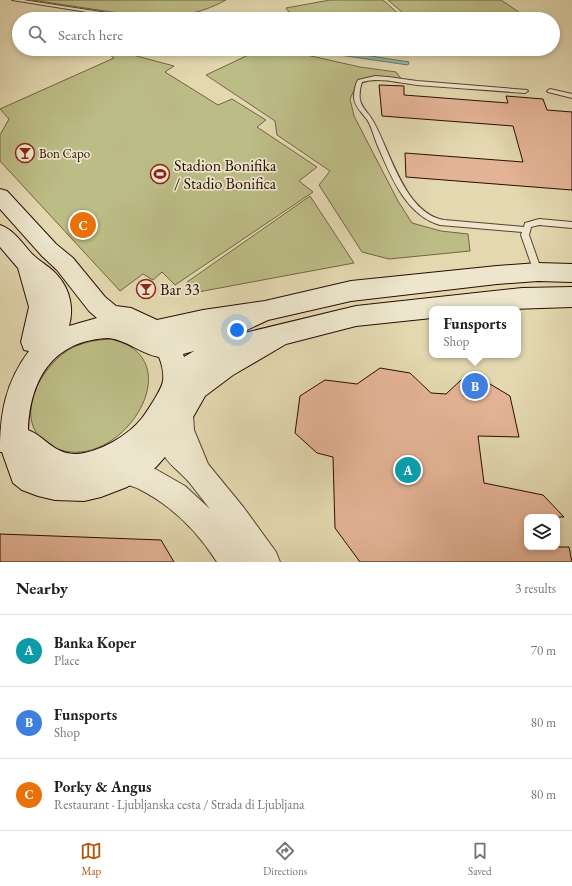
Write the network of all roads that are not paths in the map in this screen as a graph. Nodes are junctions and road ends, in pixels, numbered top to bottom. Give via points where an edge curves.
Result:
1 (14, 0) edge
2 (94, 12) edge
3 (525, 90) dead end
4 (550, 92) dead end
5 (572, 96) edge
6 (0, 196) edge
7 (572, 225) edge
8 (526, 230) junction
9 (0, 233) edge
10 (538, 272) junction
11 (572, 273) edge
12 (572, 297) edge
13 (448, 306) edge
14 (429, 308) edge
15 (111, 315) junction
16 (281, 334) junction
17 (47, 338) junction
18 (161, 339) junction
19 (6, 370) dead end
20 (3, 398) edge
21 (173, 409) junction
22 (5, 451) edge
23 (125, 472) junction
24 (234, 562) edge
25 (266, 562) edge

1 - 2 lane
3 - 8 lane via 367,78 360,81 356,91 363,112 370,120 403,191 411,203 422,212 433,220
4 - 5 lane
6 - 15 main road via 65,264 97,304
7 - 8 lane via 539,222 528,225
8 - 10 lane via 525,235
9 - 17 main road via 28,264
10 - 11 main road
10 - 18 main road via 352,291 265,311 208,336
12 - 13 main road via 522,298
14 - 16 main road via 356,316
15 - 17 main road via 77,318
15 - 18 main road via 145,324
16 - 21 main road via 219,369
16 - 21 main road via 213,352 193,366
17 - 18 main road via 98,328 120,329 152,344
17 - 19 main road
17 - 20 main road via 16,375
18 - 21 main road via 173,361
20 - 22 main road via 0,416
21 - 22 main road via 132,446 99,464 75,468 54,464 24,442
21 - 23 main road via 141,462
21 - 25 street via 172,446 197,472
22 - 23 main road via 28,478 47,484 76,487 98,485
23 - 24 street via 141,475 176,495 216,535

